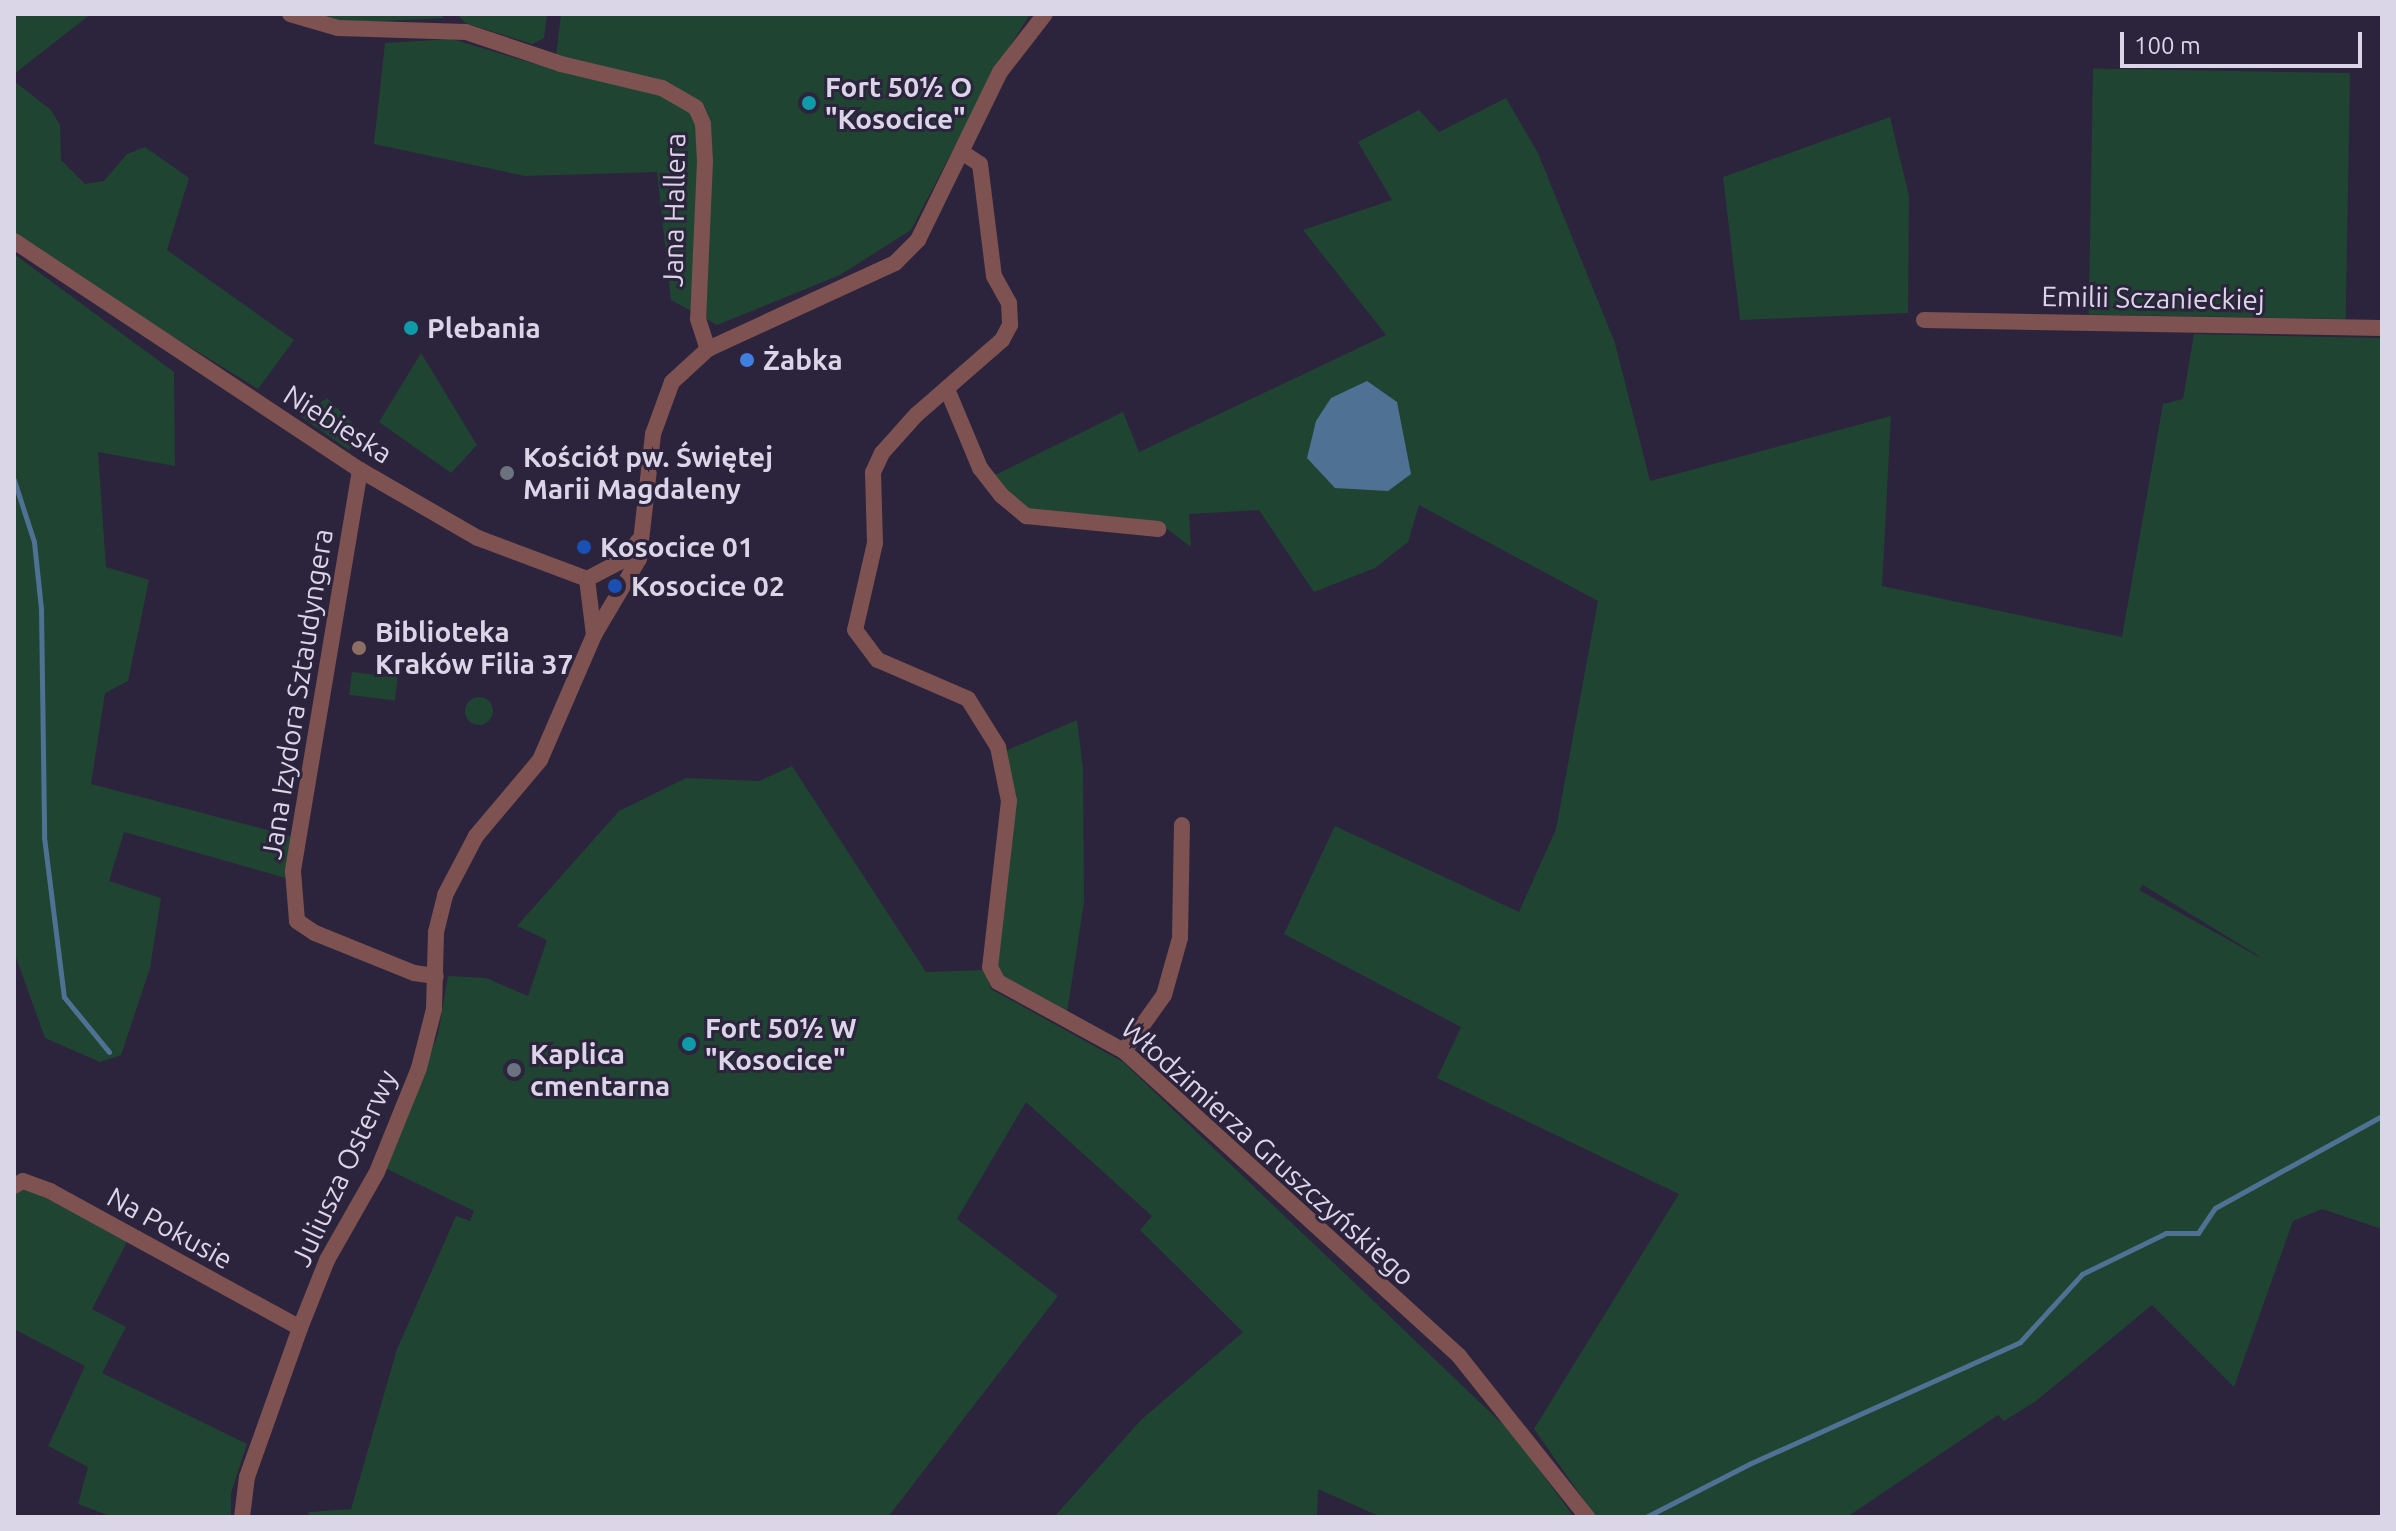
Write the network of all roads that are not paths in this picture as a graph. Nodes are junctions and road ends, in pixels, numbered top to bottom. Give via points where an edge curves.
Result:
1 (290, 14) edge
2 (1045, 14) edge
3 (963, 153) junction
4 (14, 241) edge
5 (1924, 320) dead end
6 (2382, 328) edge
7 (708, 349) junction
8 (947, 389) junction
9 (360, 470) junction
10 (1158, 529) dead end
11 (643, 533) junction
12 (587, 579) junction
13 (594, 635) junction
14 (1182, 825) dead end
15 (436, 976) junction
16 (1124, 1051) junction
17 (14, 1186) edge
18 (300, 1328) junction
19 (242, 1517) edge
20 (1587, 1517) edge

1 - 7 street, Jana Hallera via 323,26 466,32 561,64 662,88 696,108 703,124 705,161 698,319
2 - 3 street, Juliusza Osterwy via 1000,72
3 - 7 street, Juliusza Osterwy via 918,240 895,263
3 - 8 street, Włodzimierza Gruszczyńskiego via 980,164 994,276 1009,303 1010,325 1002,340
4 - 9 street, Niebieska
5 - 6 street, Emilii Sczanieckiej
7 - 11 street, Juliusza Osterwy via 678,375 658,409
8 - 10 street via 980,468 1026,516
8 - 16 street, Włodzimierza Gruszczyńskiego via 894,437 873,472 875,543 855,630 878,660 968,699 998,747 1009,801 991,944 990,967 998,982
9 - 12 street, Niebieska via 478,538
9 - 15 street, Jana Izydora Sztaudyngera via 293,871 297,921 414,973
11 - 12 street via 627,558
11 - 13 street, Juliusza Osterwy via 639,559
12 - 13 street
13 - 15 street, Juliusza Osterwy via 540,760 476,836 458,866 436,932
14 - 16 street via 1180,938 1164,995
15 - 18 street, Juliusza Osterwy via 428,1040 409,1098 377,1172 327,1260
16 - 20 street, Włodzimierza Gruszczyńskiego via 1459,1356
17 - 18 street, Na Pokusie via 23,1181 50,1191
18 - 19 street, Juliusza Osterwy via 247,1477

